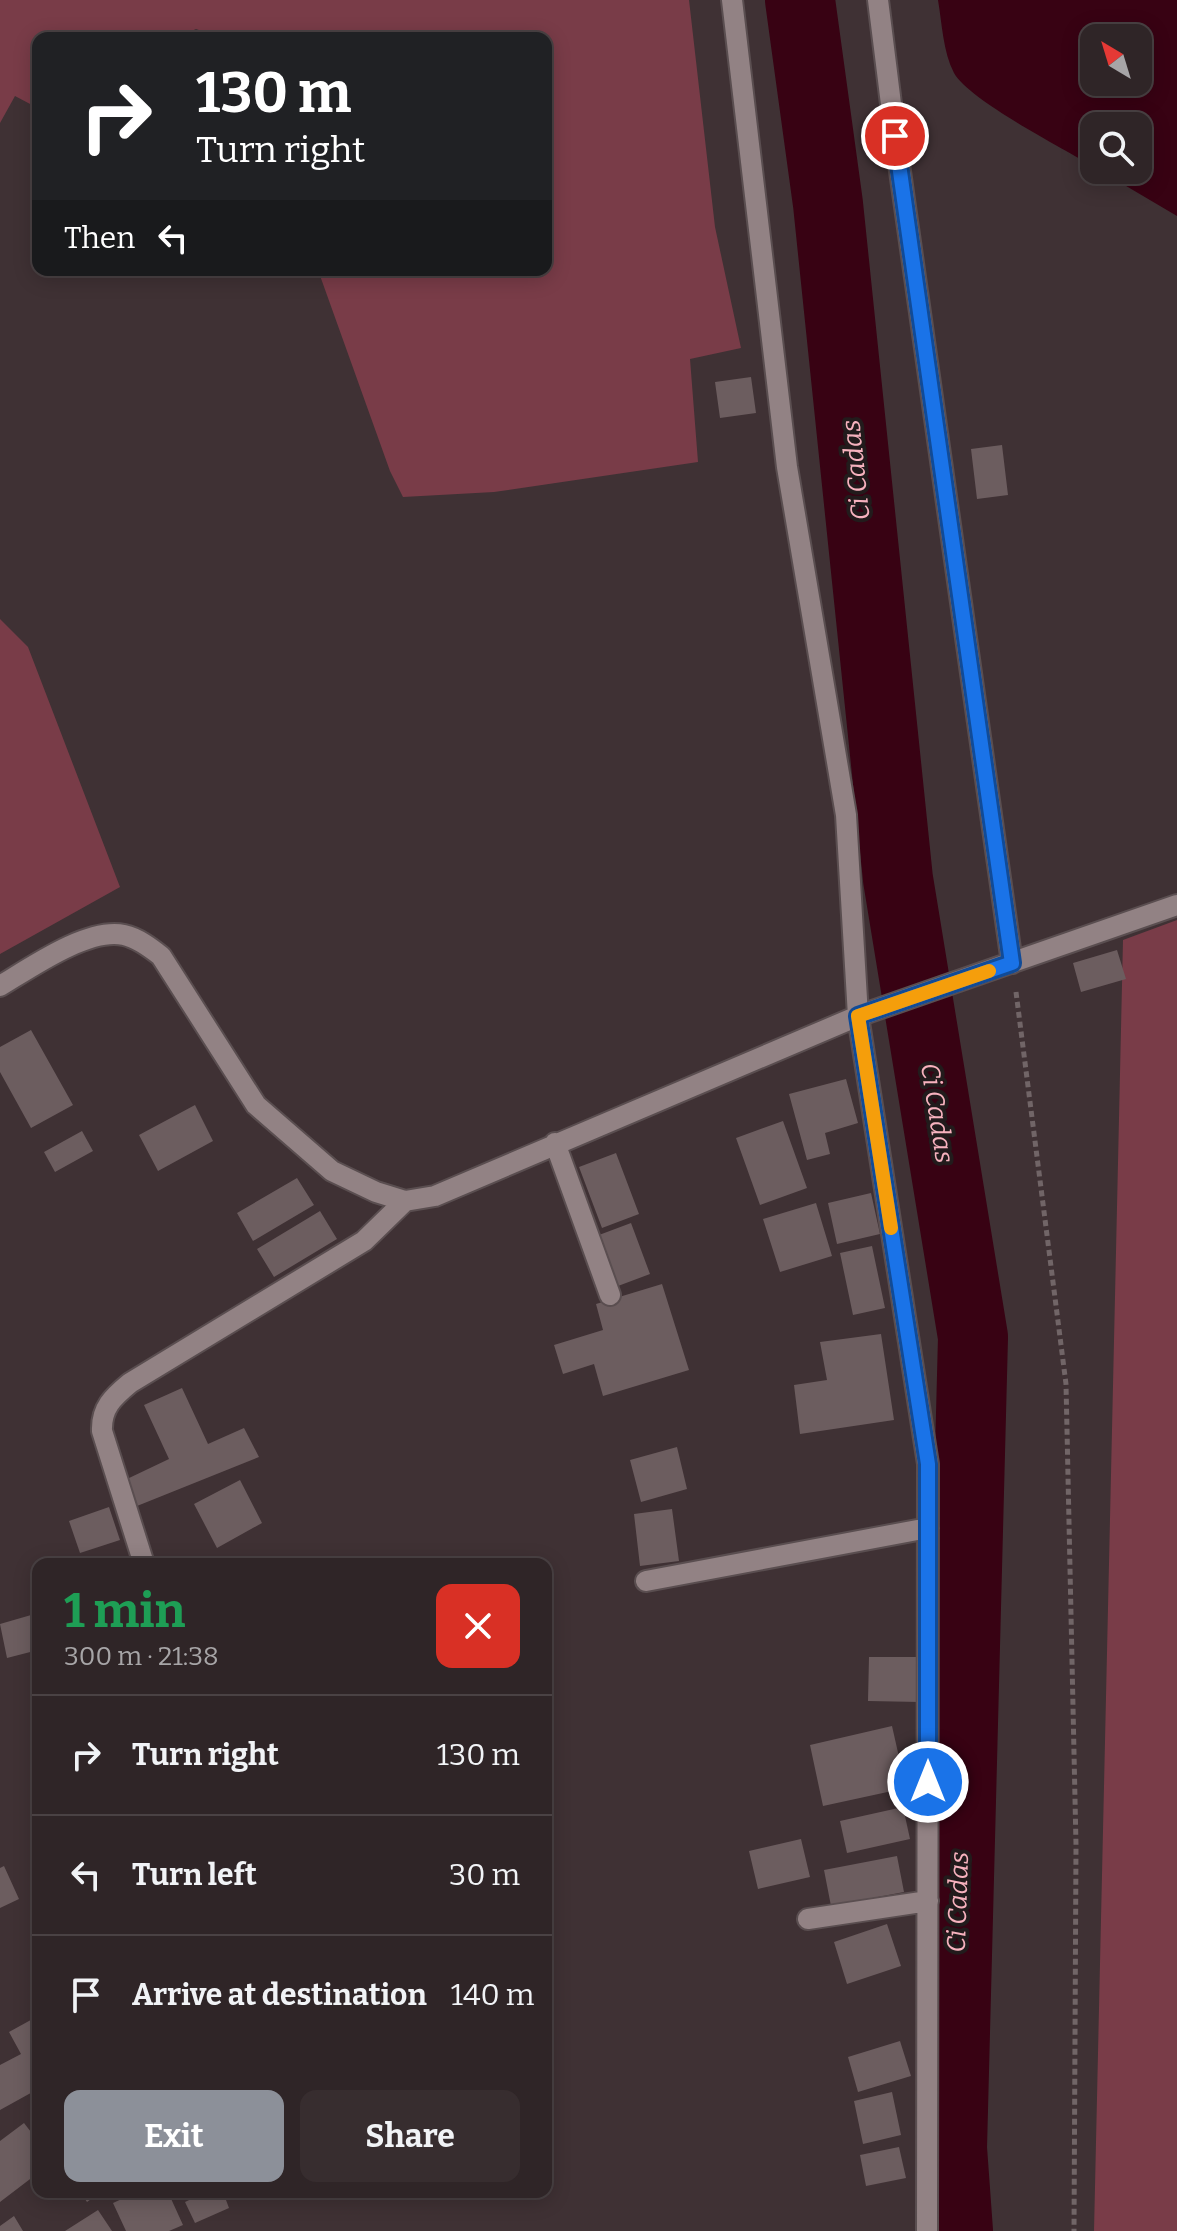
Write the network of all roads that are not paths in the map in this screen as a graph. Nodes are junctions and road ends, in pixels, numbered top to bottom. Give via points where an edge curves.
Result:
1 (732, 0) edge
2 (878, 0) edge
3 (1177, 905) edge
4 (1005, 965) junction
5 (0, 986) edge
6 (858, 1016) junction
7 (555, 1143) junction
8 (405, 1201) junction
9 (610, 1295) dead end
10 (928, 1528) junction
11 (142, 1558) edge
12 (646, 1581) dead end
13 (928, 1901) junction
14 (808, 1919) dead end
15 (927, 2231) edge

1 - 6 street via 787,467 846,815
2 - 4 street
3 - 4 street
4 - 6 street
5 - 8 street via 61,950 98,936 126,935 140,941 169,967 256,1105 332,1171
6 - 7 street
6 - 10 street via 928,1464
7 - 8 street via 435,1196
7 - 9 street
8 - 11 street via 364,1241 130,1383 107,1405 102,1431
10 - 12 street
10 - 13 street
13 - 14 street
13 - 15 street

